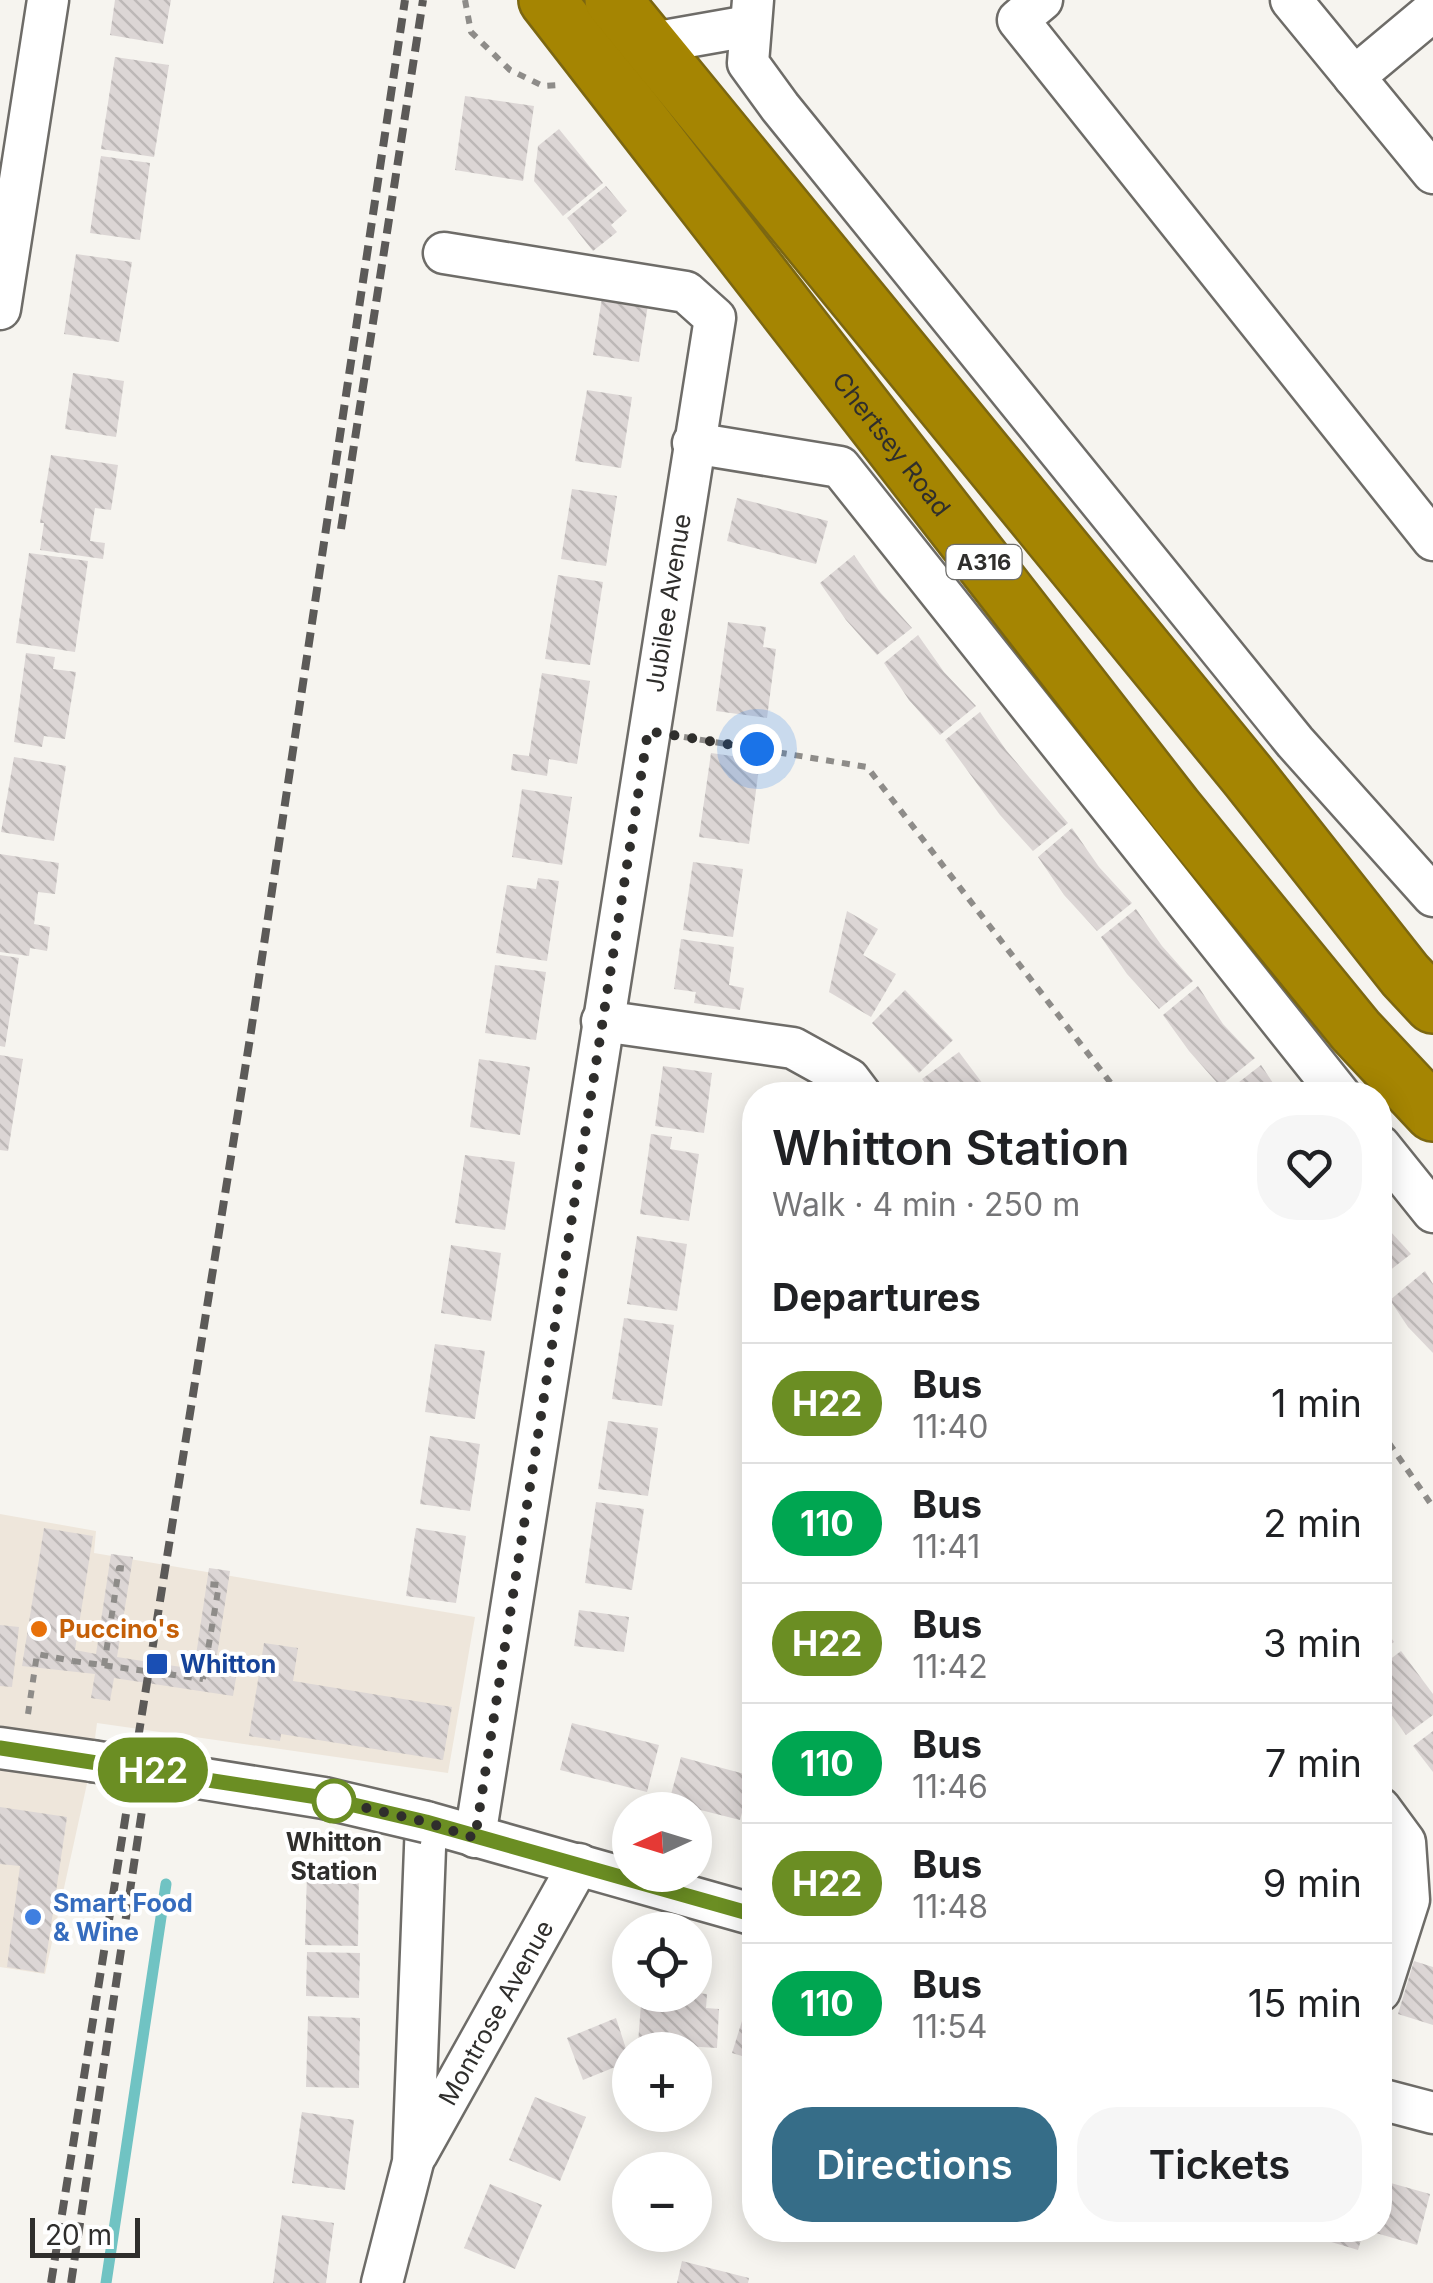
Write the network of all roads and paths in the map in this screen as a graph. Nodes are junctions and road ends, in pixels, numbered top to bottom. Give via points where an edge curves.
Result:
1 (48, 0) edge
2 (465, 0) edge
3 (547, 0) edge
4 (613, 0) edge
5 (1042, 0) edge
6 (1291, 0) edge
7 (1433, 11) edge
8 (751, 13) edge
9 (647, 44) junction
10 (1354, 77) junction
11 (560, 85) dead end
12 (1433, 173) edge
13 (444, 253) dead end
14 (0, 310) edge
15 (693, 443) junction
16 (1433, 540) edge
17 (648, 731) junction
18 (1294, 742) junction
19 (1248, 776) junction
20 (1433, 896) edge
21 (1433, 1004) edge
22 (602, 1021) junction
23 (853, 1082) edge
24 (1110, 1082) edge
25 (1330, 1082) edge
26 (1433, 1113) edge
27 (1392, 1161) edge
28 (1433, 1212) edge
29 (1392, 1447) edge
30 (1433, 1507) edge
31 (130, 1570) dead end
32 (207, 1584) dead end
33 (104, 1666) junction
34 (12, 1749) edge
35 (426, 1822) junction
36 (1392, 1824) edge
37 (475, 1838) junction
38 (578, 1864) junction
39 (742, 1910) edge
40 (1392, 1953) edge
41 (1392, 2102) edge
42 (1433, 2114) edge
43 (413, 2162) junction
44 (386, 2282) edge

1 - 14 street
2 - 11 path via 471,32 510,70 542,86
3 - 26 highway, Chertsey Road / A316 via 1174,808 1356,1031
4 - 9 highway, A316
5 - 16 street via 1018,20
6 - 10 street
7 - 10 street
8 - 9 street
8 - 18 street via 748,62 780,107
9 - 19 highway, A316
10 - 12 street
13 - 15 street, Jubilee Avenue via 686,292 714,318
15 - 17 street, Jubilee Avenue
15 - 25 street via 840,467
17 - 22 street, Jubilee Avenue
17 - 24 path via 867,767
18 - 19 street
18 - 20 street
19 - 21 highway, A316
22 - 23 street via 793,1048
22 - 37 street, Jubilee Avenue
27 - 28 street
29 - 30 path
31 - 33 path via 119,1568
32 - 33 path, bridge via 218,1586 203,1679
33 - 34 path, bridge via 38,1654
34 - 35 street, bridge via 324,1798
35 - 37 street
35 - 43 street, Montrose Avenue
36 - 40 street via 1405,1842 1409,1900
37 - 38 street
38 - 39 street
38 - 43 street, Montrose Avenue
41 - 42 street
43 - 44 street, Montrose Avenue

